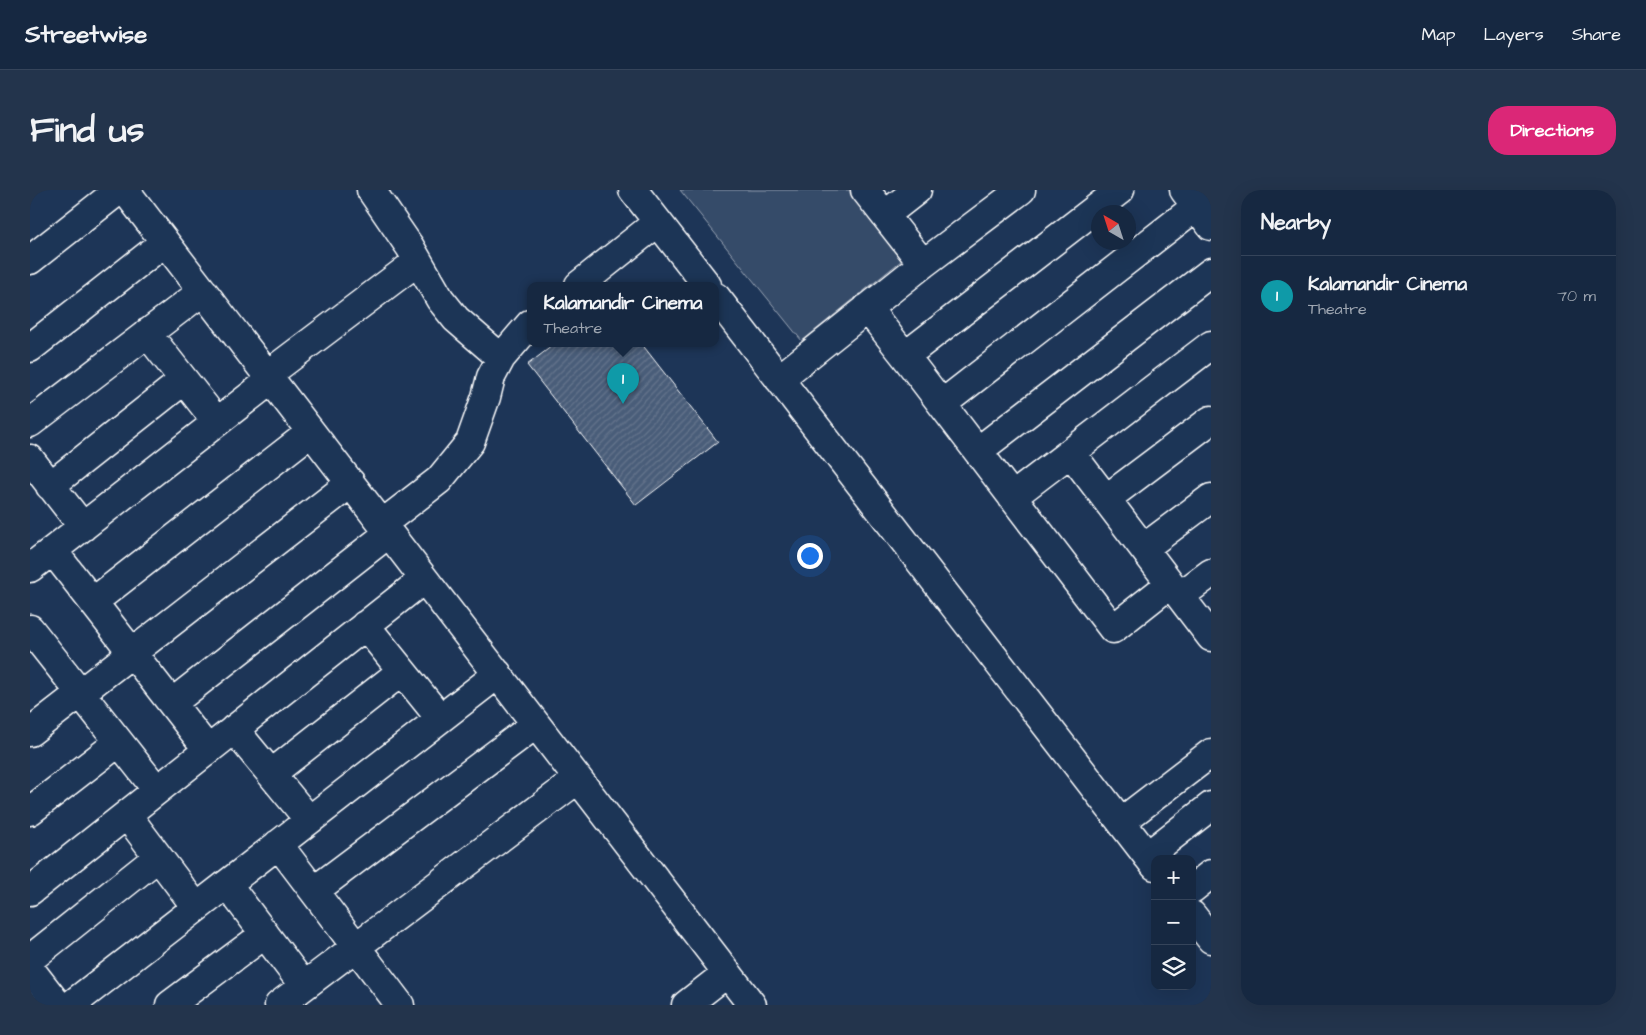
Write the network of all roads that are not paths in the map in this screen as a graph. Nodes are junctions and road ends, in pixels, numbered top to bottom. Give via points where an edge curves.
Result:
1 (119, 190) edge
2 (126, 190) edge
3 (370, 190) edge
4 (633, 190) edge
5 (865, 190) edge
6 (917, 190) edge
7 (1021, 190) edge
8 (1120, 190) edge
9 (1201, 204) edge
10 (884, 215) junction
11 (658, 222) junction
12 (165, 242) junction
13 (30, 260) edge
14 (418, 261) junction
15 (923, 264) junction
16 (1211, 272) edge
17 (583, 282) edge
18 (705, 282) edge
19 (203, 291) junction
20 (719, 301) edge
21 (867, 308) junction
22 (527, 328) edge
23 (147, 334) junction
24 (1211, 345) edge
25 (30, 348) edge
26 (905, 356) junction
27 (501, 358) junction
28 (269, 377) junction
29 (779, 379) junction
30 (184, 380) junction
31 (942, 404) junction
32 (1211, 420) edge
33 (30, 422) edge
34 (217, 422) junction
35 (311, 432) junction
36 (978, 452) junction
37 (1071, 453) junction
38 (30, 459) edge
39 (351, 483) junction
40 (50, 486) junction
41 (1012, 497) junction
42 (1211, 498) edge
43 (1106, 499) junction
44 (83, 527) junction
45 (386, 529) junction
46 (1144, 548) junction
47 (53, 550) junction
48 (30, 568) edge
49 (1211, 573) edge
50 (424, 579) junction
51 (1175, 590) junction
52 (93, 602) junction
53 (365, 625) junction
54 (1211, 637) edge
55 (33, 639) edge
56 (132, 652) junction
57 (402, 671) junction
58 (498, 674) junction
59 (80, 694) junction
60 (172, 703) junction
61 (440, 718) junction
62 (536, 724) junction
63 (234, 729) junction
64 (30, 732) edge
65 (119, 742) junction
66 (208, 750) junction
67 (1211, 753) edge
68 (271, 774) junction
69 (578, 779) junction
70 (157, 790) junction
71 (1211, 806) edge
72 (30, 811) edge
73 (126, 815) junction
74 (309, 820) junction
75 (1121, 822) junction
76 (278, 844) junction
77 (1158, 855) edge
78 (158, 857) junction
79 (1151, 861) edge
80 (1211, 874) edge
81 (227, 884) junction
82 (1196, 886) edge
83 (30, 891) edge
84 (314, 891) junction
85 (196, 907) junction
86 (265, 934) junction
87 (357, 946) junction
88 (30, 959) edge
89 (30, 969) edge
90 (727, 973) junction
91 (304, 986) junction
92 (58, 1005) edge
93 (71, 1005) edge
94 (170, 1005) edge
95 (278, 1005) edge
96 (400, 1005) edge
97 (686, 1005) edge
98 (752, 1005) edge

1 - 13 street
2 - 12 street
3 - 14 street
4 - 11 street
5 - 10 street
6 - 10 street
7 - 15 street
8 - 26 street
9 - 31 street
10 - 15 street
11 - 17 street
11 - 18 street
12 - 19 street
12 - 25 street
14 - 27 street via 456,319
14 - 28 street
15 - 21 street
16 - 36 street
19 - 23 street
19 - 28 street
20 - 29 street
21 - 26 street
21 - 29 street
22 - 27 street
23 - 30 street
23 - 33 street
24 - 37 street
26 - 31 street
27 - 45 street via 491,377 470,442 439,480
28 - 34 street
28 - 35 street
29 - 75 street
30 - 34 street
30 - 40 street
31 - 36 street
32 - 43 street
34 - 44 street
35 - 39 street
35 - 52 street
36 - 41 street
37 - 41 street
37 - 43 street
38 - 40 street
39 - 45 street
39 - 56 street
40 - 44 street
41 - 51 street via 1113,629
42 - 46 street
43 - 46 street
44 - 47 street
45 - 50 street
45 - 60 street
46 - 51 street
47 - 48 street
47 - 52 street
49 - 51 street
50 - 53 street
50 - 58 street
51 - 54 street
52 - 56 street
53 - 57 street
53 - 63 street
55 - 59 street
56 - 59 street
56 - 60 street
57 - 61 street
57 - 68 street
58 - 61 street
58 - 62 street
59 - 64 street
59 - 65 street
60 - 66 street
61 - 74 street
62 - 69 street
62 - 84 street
63 - 66 street
63 - 68 street
65 - 70 street
65 - 72 street
66 - 70 street
67 - 75 street
68 - 74 street
69 - 87 street
69 - 90 street
70 - 73 street
71 - 77 street
73 - 78 street
73 - 83 street
74 - 76 street
75 - 79 street
76 - 81 street
76 - 84 street
78 - 85 street
78 - 88 street
80 - 82 street
81 - 85 street
81 - 86 street
84 - 87 street
85 - 93 street
86 - 91 street
86 - 94 street
87 - 91 street
87 - 96 street
89 - 92 street
90 - 97 street
90 - 98 street
91 - 95 street

